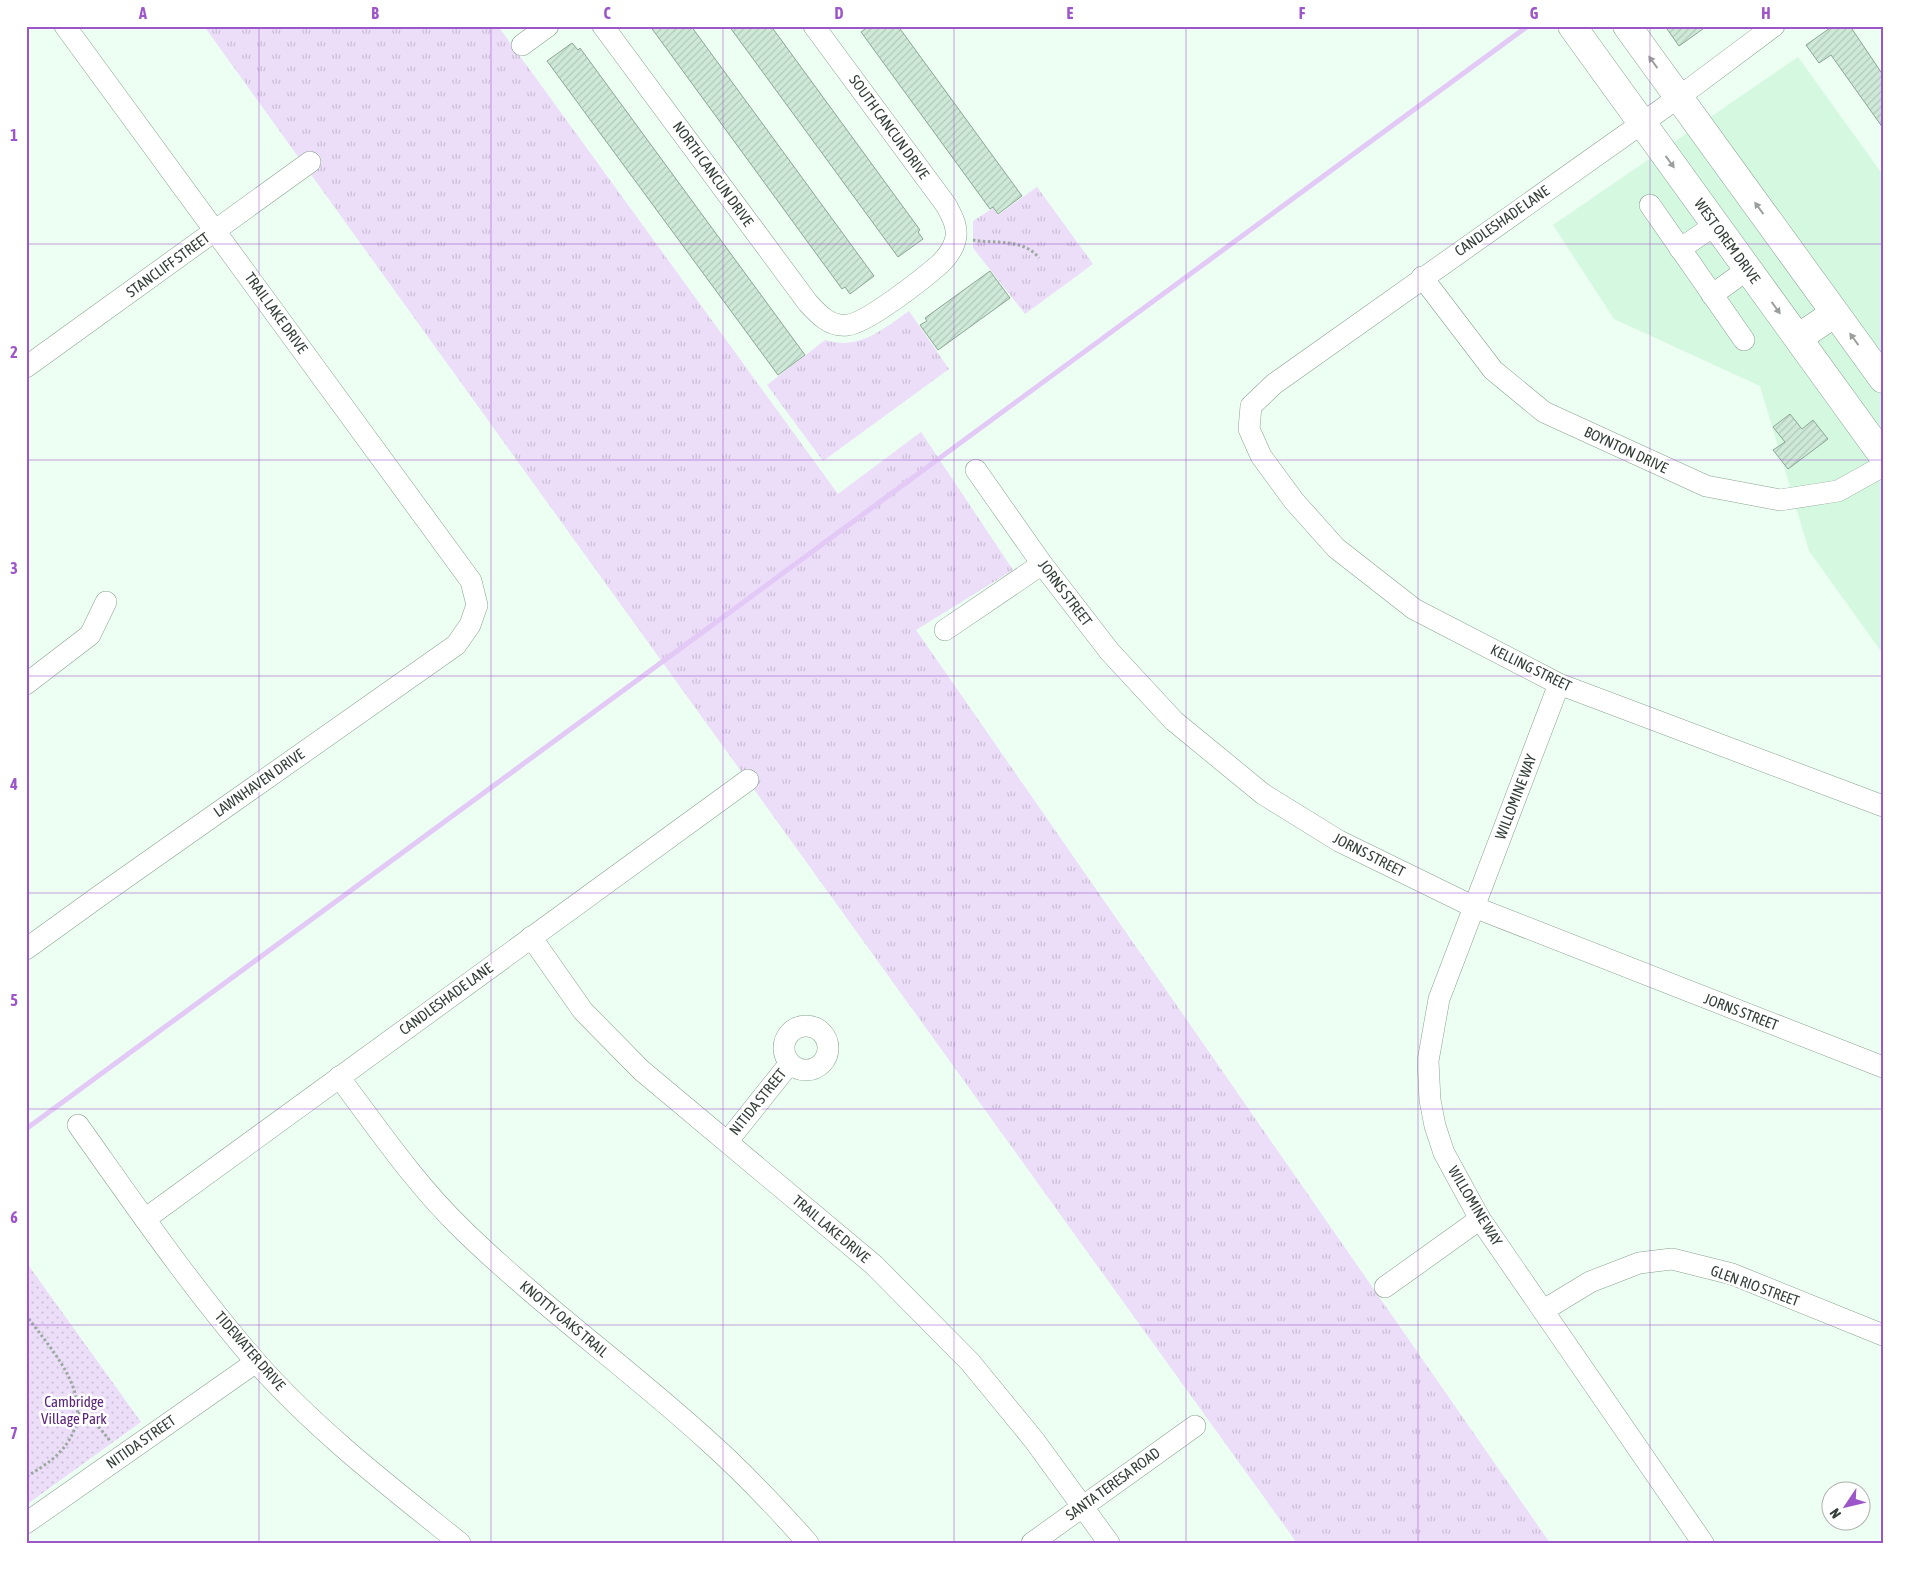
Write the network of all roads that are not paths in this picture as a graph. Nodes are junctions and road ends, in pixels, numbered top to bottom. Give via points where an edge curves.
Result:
1 (65, 26) edge
2 (548, 26) edge
3 (603, 26) edge
4 (814, 26) edge
5 (1572, 26) edge
6 (1627, 26) edge
7 (1774, 26) edge
8 (522, 45) dead end
9 (1678, 97) junction
10 (1642, 123) junction
11 (310, 162) dead end
12 (1650, 206) dead end
13 (1715, 225) junction
14 (216, 230) junction
15 (964, 236) joint
16 (1680, 249) junction
17 (1748, 270) junction
18 (1422, 277) junction
19 (1712, 295) junction
20 (1835, 313) junction
21 (1798, 338) junction
22 (1744, 340) dead end
23 (26, 367) edge
24 (1883, 379) edge
25 (1249, 429) joint
26 (1883, 456) edge
27 (1883, 466) edge
28 (976, 470) dead end
29 (1042, 564) junction
30 (106, 602) dead end
31 (477, 605) joint
32 (945, 630) dead end
33 (26, 684) edge
34 (1559, 684) junction
35 (748, 780) dead end
36 (1883, 806) edge
37 (1474, 907) junction
38 (531, 937) junction
39 (26, 950) edge
40 (790, 1063) dead end
41 (1883, 1067) edge
42 (339, 1077) junction
43 (78, 1125) dead end
44 (727, 1142) junction
45 (145, 1219) junction
46 (1480, 1219) junction
47 (1385, 1287) dead end
48 (1544, 1310) junction
49 (1883, 1335) edge
50 (256, 1362) junction
51 (1195, 1426) dead end
52 (1083, 1506) junction
53 (26, 1523) edge
54 (460, 1543) edge
55 (808, 1543) edge
56 (1032, 1543) edge
57 (1109, 1543) edge
58 (1703, 1543) edge

1 - 14 street, TRAIL LAKE DRIVE
2 - 8 street
3 - 15 street, NORTH CANCUN DRIVE via 808,303 825,319 840,325 865,320 940,264
4 - 15 street, SOUTH CANCUN DRIVE via 946,205
5 - 10 main road, WEST OREM DRIVE
9 -> 6 main road
7 - 9 street, CANDLESHADE LANE
9 - 10 street, CANDLESHADE LANE
20 -> 9 main road
10 -> 13 main road, WEST OREM DRIVE
10 - 18 street, CANDLESHADE LANE
11 - 14 street, STANCLIFF STREET
12 - 16 street
13 - 16 street
13 - 17 main road, WEST OREM DRIVE
14 - 23 street, STANCLIFF STREET
14 - 31 street, TRAIL LAKE DRIVE via 471,581
16 - 19 street
17 - 19 street
17 -> 21 main road, WEST OREM DRIVE
18 - 25 street, CANDLESHADE LANE via 1274,384 1251,406
18 - 27 street, BOYNTON DRIVE via 1493,370 1544,412 1706,486 1780,500 1838,491
19 - 22 street
20 - 21 main road
24 -> 20 main road
21 - 26 main road, WEST OREM DRIVE
25 - 34 street, KELLING STREET via 1261,456 1294,501 1336,548 1414,609
28 - 29 street, JORNS STREET
29 - 32 street
29 - 37 street, JORNS STREET via 1110,652 1174,721 1263,794 1339,841
30 - 33 street via 90,635
31 - 39 street, LAWNHAVEN DRIVE via 470,625 456,645
34 - 36 street, KELLING STREET
34 - 37 street, WILLOMINE WAY
35 - 38 street, CANDLESHADE LANE
37 - 41 street, JORNS STREET
37 - 46 street, WILLOMINE WAY via 1439,999 1428,1061 1435,1126 1448,1161
38 - 42 street, CANDLESHADE LANE
38 - 44 street, TRAIL LAKE DRIVE via 583,1010 641,1070
40 - 44 street, NITIDA STREET
42 - 45 street, CANDLESHADE LANE
42 - 55 street, KNOTTY OAKS TRAIL via 402,1160 461,1229 706,1438 746,1475
43 - 45 street, TIDEWATER DRIVE
44 - 52 street, TRAIL LAKE DRIVE via 874,1265 930,1321 970,1362
45 - 50 street, TIDEWATER DRIVE
46 - 47 street
46 - 48 street, WILLOMINE WAY
48 - 49 street, GLEN RIO STREET via 1590,1282 1639,1264 1672,1259 1732,1274
48 - 58 street, WILLOMINE WAY
50 - 53 street, NITIDA STREET
50 - 54 street, TIDEWATER DRIVE via 357,1460
51 - 52 street, SANTA TERESA ROAD
52 - 56 street, SANTA TERESA ROAD
52 - 57 street, TRAIL LAKE DRIVE

